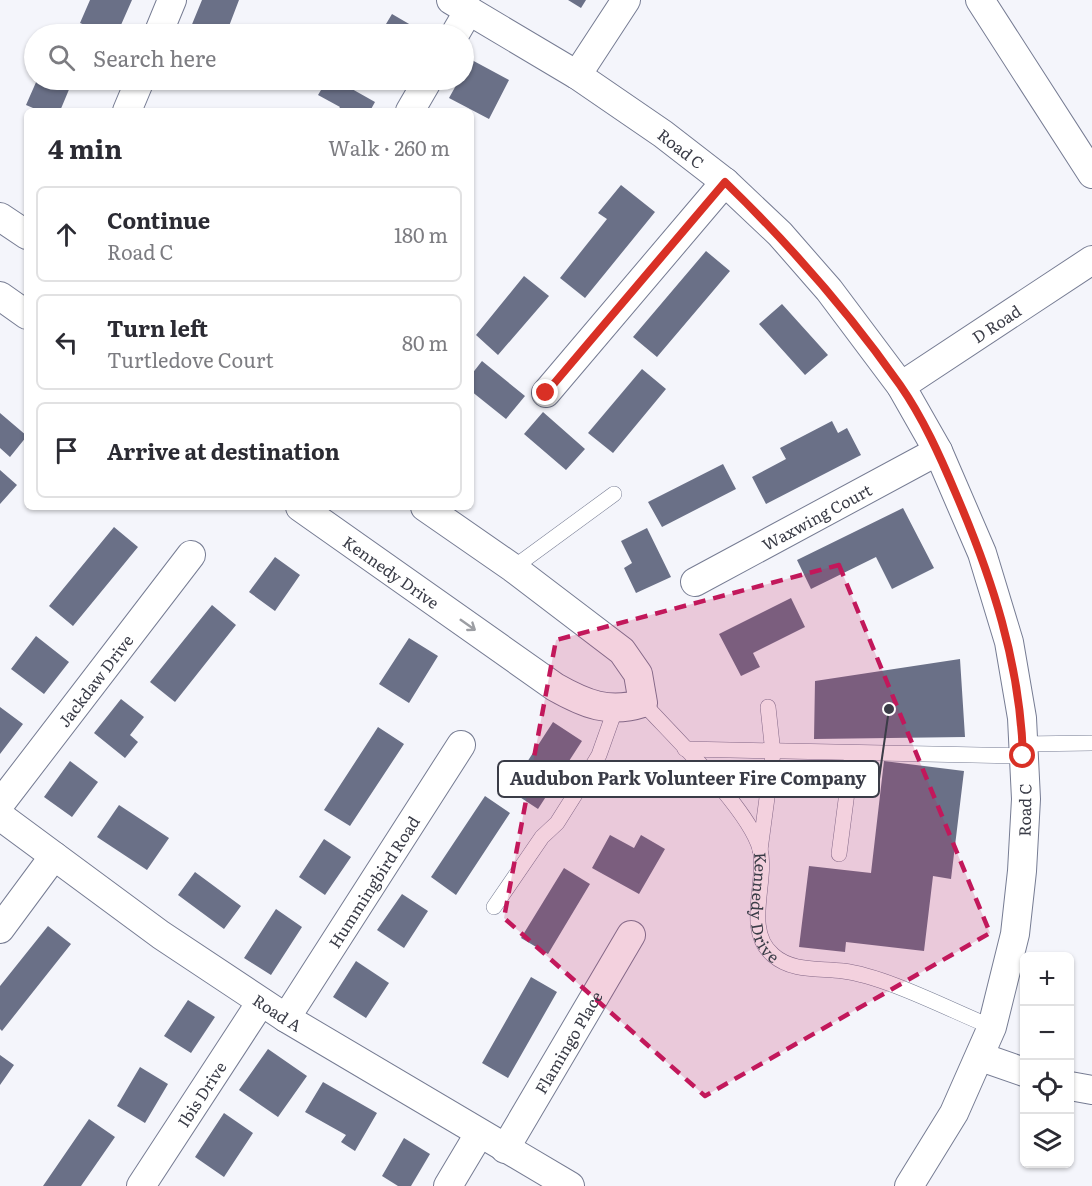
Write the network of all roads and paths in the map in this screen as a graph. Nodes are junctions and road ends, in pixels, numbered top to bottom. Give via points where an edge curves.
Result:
1 (172, 0) edge
2 (626, 0) edge
3 (980, 0) edge
4 (460, 5) edge
5 (162, 24) edge
6 (457, 24) edge
7 (577, 75) junction
8 (136, 90) edge
9 (422, 90) edge
10 (128, 108) edge
11 (412, 108) edge
12 (1092, 174) edge
13 (725, 182) junction
14 (0, 217) edge
15 (24, 233) edge
16 (1092, 260) edge
17 (0, 296) edge
18 (24, 313) edge
19 (901, 386) junction
20 (546, 393) dead end
21 (938, 451) junction
22 (614, 494) dead end
23 (304, 510) edge
24 (429, 510) edge
25 (191, 555) dead end
26 (513, 568) junction
27 (695, 582) dead end
28 (643, 703) junction
29 (768, 707) dead end
30 (615, 710) junction
31 (1092, 743) edge
32 (460, 745) dead end
33 (686, 749) junction
34 (1023, 750) junction
35 (773, 753) junction
36 (852, 754) junction
37 (0, 804) edge
38 (0, 816) edge
39 (760, 850) junction
40 (839, 854) dead end
41 (54, 856) junction
42 (494, 907) dead end
43 (0, 928) edge
44 (631, 935) dead end
45 (261, 1002) junction
46 (286, 1018) junction
47 (992, 1027) junction
48 (981, 1057) junction
49 (1020, 1071) edge
50 (1074, 1087) edge
51 (1092, 1090) edge
52 (479, 1134) junction
53 (505, 1149) junction
54 (141, 1186) edge
55 (448, 1186) edge
56 (570, 1186) edge
57 (909, 1186) edge

1 - 5 street
2 - 7 street
3 - 12 street
4 - 6 street
4 - 7 street, Road C
7 - 13 street, Road C
8 - 10 street
9 - 11 street
13 - 19 street, Road C via 780,234 829,290
13 - 20 street
14 - 15 street
16 - 19 street, D Road
17 - 18 street
19 - 21 street, Road C
21 - 27 street, Waxwing Court
21 - 34 street, Road C via 982,554 1009,642 1022,718
22 - 26 lane
23 -> 30 street, Kennedy Drive via 555,687 578,700
24 - 26 street
25 - 37 street, Jackdaw Drive
26 - 28 street via 622,651 638,674
28 - 30 street, Kennedy Drive
28 - 33 lane, Kennedy Drive
29 - 35 lane
30 - 42 lane via 599,755 582,785
31 - 34 lane
32 - 46 street, Hummingbird Road
33 - 35 lane
33 - 39 lane, Kennedy Drive via 746,821
34 - 36 lane
34 - 47 street, Road C via 1026,799 1015,934
35 - 36 lane
35 - 39 lane
36 - 40 lane
38 - 41 street, Road A
39 - 47 lane, Kennedy Drive via 759,927 771,954 803,968 865,975
41 - 43 street
41 - 45 street, Road A
44 - 53 street, Flamingo Place
45 - 46 street, Road A
45 - 54 street, Ibis Drive
46 - 52 street, Road A
47 - 48 street, Road C
48 - 49 street
48 - 57 street, Road C via 954,1113
50 - 51 street
52 - 53 street, Road A
52 - 55 street
53 - 56 street, Road A

